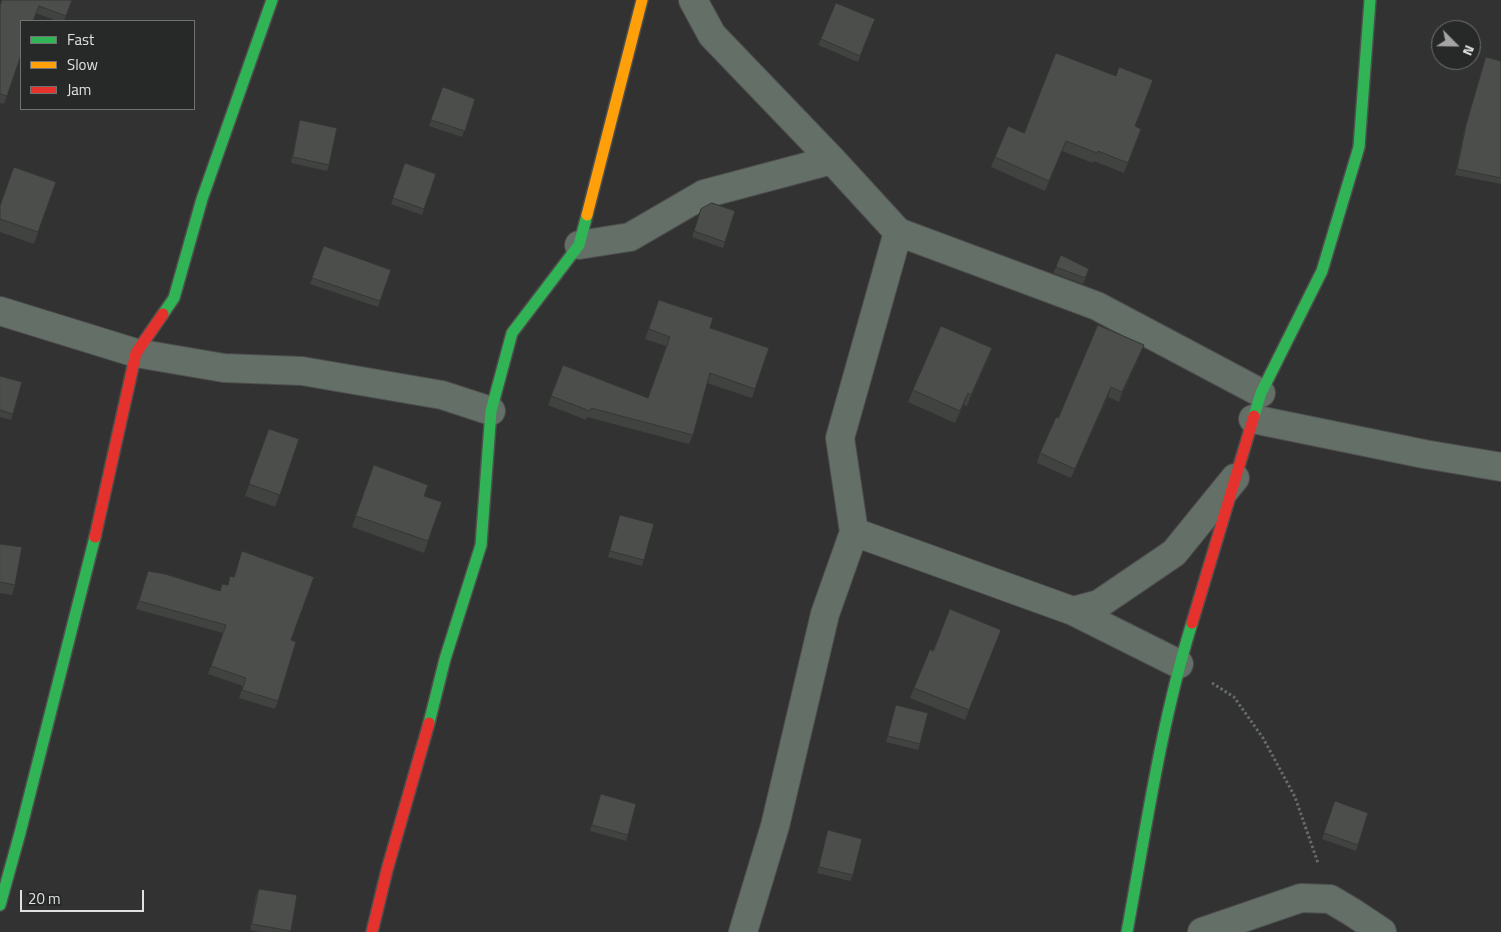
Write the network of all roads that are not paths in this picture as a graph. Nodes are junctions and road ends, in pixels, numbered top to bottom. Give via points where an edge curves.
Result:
1 (272, 0) edge
2 (642, 0) edge
3 (693, 0) edge
4 (1370, 0) edge
5 (832, 160) junction
6 (898, 232) junction
7 (579, 245) junction
8 (0, 312) edge
9 (136, 353) junction
10 (1261, 393) junction
11 (491, 411) junction
12 (1253, 419) junction
13 (1501, 467) edge
14 (1235, 478) junction
15 (854, 532) junction
16 (1073, 611) junction
17 (1179, 664) junction
18 (0, 905) edge
19 (372, 932) edge
20 (743, 932) edge
21 (1127, 932) edge
22 (1202, 932) edge
23 (1382, 932) edge

1 - 9 street via 202,199 174,298
2 - 7 street
3 - 5 street via 712,35
4 - 10 street via 1359,147 1322,271
5 - 6 street
5 - 7 street via 704,194 630,237
6 - 10 street via 1097,306
6 - 15 street via 840,438
7 - 11 street via 512,332
8 - 9 street
9 - 11 street via 224,368 302,371 442,395
9 - 18 street via 96,532
10 - 12 street
11 - 19 street via 481,545 445,659
12 - 13 street
12 - 14 street
14 - 16 street via 1174,554 1099,604
14 - 17 street
15 - 16 street
15 - 20 street via 825,614 774,826
16 - 17 street
17 - 21 street
22 - 23 street via 1301,898 1330,899

